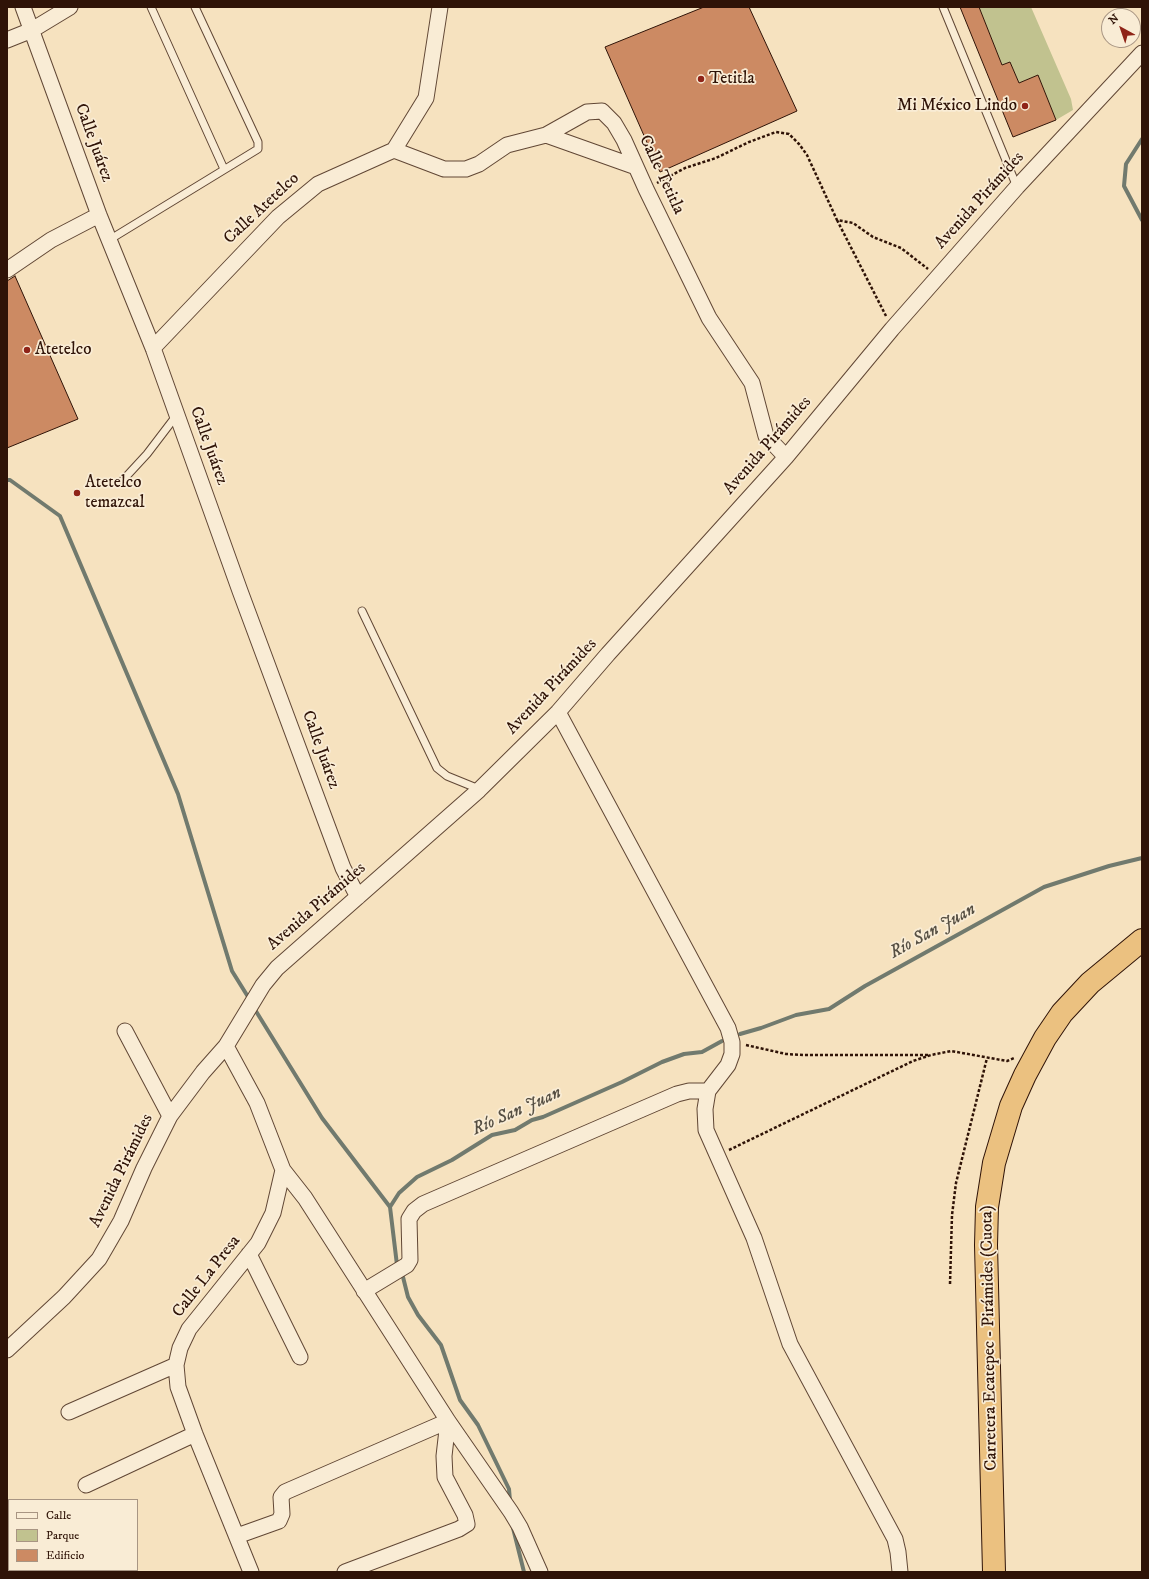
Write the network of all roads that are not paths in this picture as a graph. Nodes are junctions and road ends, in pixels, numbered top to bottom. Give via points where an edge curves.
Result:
1 (23, 7) edge
2 (70, 7) edge
3 (151, 7) edge
4 (195, 7) edge
5 (440, 7) edge
6 (943, 7) edge
7 (32, 30) junction
8 (7, 40) edge
9 (1142, 53) edge
10 (546, 135) junction
11 (394, 150) junction
12 (636, 167) junction
13 (224, 169) junction
14 (1017, 187) junction
15 (99, 215) junction
16 (109, 240) junction
17 (7, 270) edge
18 (153, 348) junction
19 (176, 416) junction
20 (786, 457) junction
21 (123, 480) dead end
22 (362, 611) dead end
23 (558, 712) junction
24 (479, 790) junction
25 (358, 897) junction
26 (1142, 940) edge
27 (125, 1031) dead end
28 (226, 1046) junction
29 (708, 1092) junction
30 (170, 1116) junction
31 (283, 1170) junction
32 (249, 1254) junction
33 (364, 1290) junction
34 (7, 1350) edge
35 (300, 1357) dead end
36 (176, 1365) junction
37 (69, 1412) dead end
38 (448, 1421) junction
39 (195, 1434) junction
40 (86, 1485) dead end
41 (237, 1536) junction
42 (251, 1572) edge
43 (345, 1572) edge
44 (540, 1572) edge
45 (900, 1572) edge
46 (994, 1572) edge

1 - 7 street, Calle Juárez
2 - 7 street
3 - 13 lane
4 - 13 lane via 259,146 255,152
5 - 11 street via 426,98
6 - 14 lane
7 - 8 street
7 - 15 street, Calle Juárez
9 - 14 street, Avenida Pirámides
10 - 11 street, Calle Tetitla via 507,145 479,164 455,170 444,169
10 - 12 street
10 - 12 street, Calle Tetitla via 587,112 602,111 614,123
11 - 18 street, Calle Atetelco via 318,184 278,217
12 - 20 street, Calle Tetitla via 709,318 752,383 766,436
13 - 16 lane
14 - 20 street, Avenida Pirámides via 892,329
15 - 16 street, Calle Juárez
15 - 17 street via 51,240
16 - 18 street, Calle Juárez
18 - 19 street, Calle Juárez
19 - 21 lane
19 - 25 street, Calle Juárez via 341,861
20 - 23 street, Avenida Pirámides
22 - 24 lane via 438,768 447,776
23 - 24 street, Avenida Pirámides
23 - 29 street via 724,1017 732,1042 732,1054 728,1065
24 - 25 street, Avenida Pirámides
25 - 28 street, Avenida Pirámides via 277,968 263,985
26 - 46 highway, Carretera Ecatepec - Pirámides (Cuota) via 1103,971 1074,999 1053,1026 1018,1090 994,1163 987,1207 986,1303
27 - 30 street
28 - 30 street, Avenida Pirámides
28 - 31 street via 257,1103
29 - 33 street via 689,1091 677,1094 423,1204 409,1219 410,1260 407,1265
29 - 45 street via 705,1109 706,1130 754,1238 790,1344 895,1539
30 - 34 street, Avenida Pirámides via 99,1259 64,1297
31 - 32 street, Calle La Presa via 273,1213 258,1243
31 - 33 street via 305,1198
32 - 35 street
32 - 36 street, Calle La Presa via 189,1329 180,1348
33 - 38 street
36 - 37 street
36 - 39 street, Calle La Presa via 178,1387
38 - 41 street via 285,1492 281,1497 282,1514 279,1520
38 - 43 street via 444,1456 445,1477 465,1515 467,1524
38 - 44 street via 520,1527
39 - 40 street
39 - 41 street, Calle La Presa
41 - 42 street, Calle La Presa

